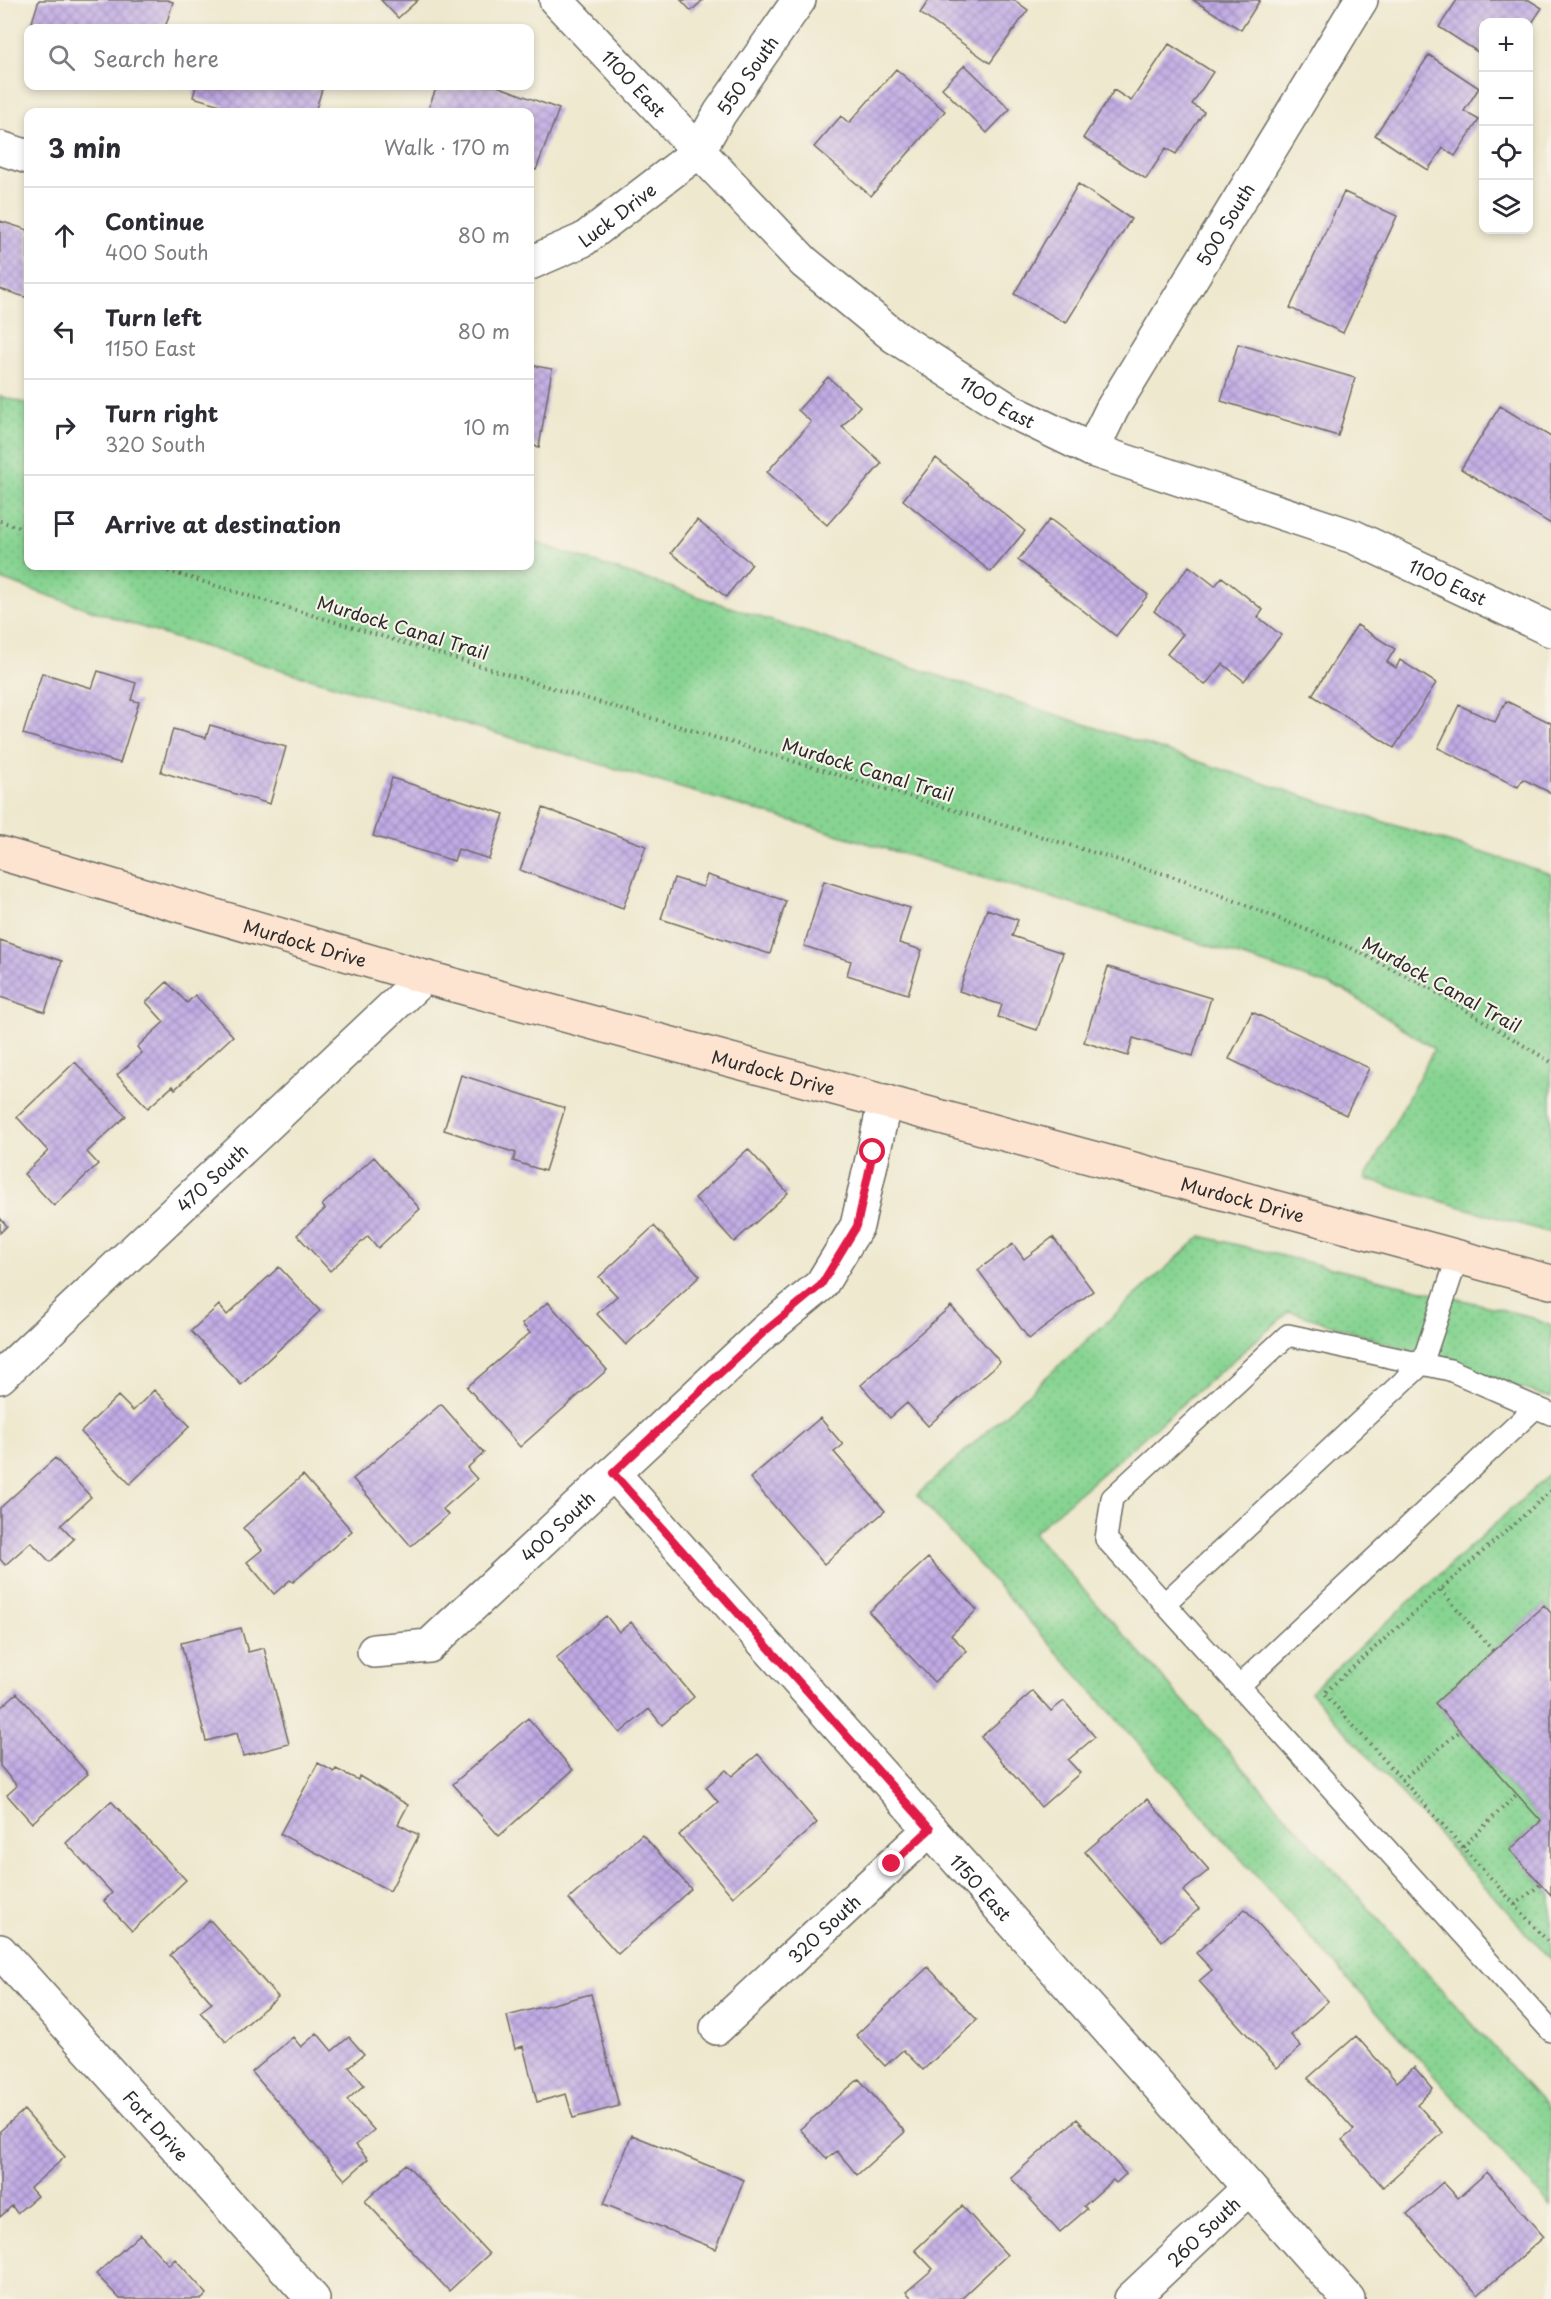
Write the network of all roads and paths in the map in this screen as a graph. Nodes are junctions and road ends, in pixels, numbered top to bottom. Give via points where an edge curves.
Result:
1 (556, 0) edge
2 (799, 0) edge
3 (1361, 0) edge
4 (0, 148) edge
5 (698, 152) junction
6 (24, 156) edge
7 (534, 261) edge
8 (1092, 450) junction
9 (0, 521) edge
10 (24, 529) edge
11 (164, 570) edge
12 (1551, 630) edge
13 (0, 853) edge
14 (424, 977) junction
15 (1551, 1062) edge
16 (885, 1101) junction
17 (1458, 1256) junction
18 (1551, 1282) edge
19 (1422, 1364) junction
20 (0, 1377) edge
21 (1544, 1411) edge
22 (613, 1473) junction
23 (1551, 1491) edge
24 (1440, 1590) junction
25 (1164, 1604) junction
26 (374, 1651) dead end
27 (1493, 1651) dead end
28 (1239, 1686) junction
29 (1460, 1731) dead end
30 (1402, 1780) junction
31 (1517, 1794) dead end
32 (930, 1829) junction
33 (1463, 1847) junction
34 (1541, 1884) dead end
35 (1515, 1905) junction
36 (1551, 1946) edge
37 (3, 1960) edge
38 (717, 2028) dead end
39 (1551, 2031) edge
40 (1249, 2188) junction
41 (313, 2299) edge
42 (1131, 2299) edge
43 (1348, 2299) edge

1 - 5 street, 1100 East
2 - 5 street, 550 South
3 - 8 street, 500 South via 1112,409
4 - 6 street
5 - 7 street, Luck Drive via 583,240
5 - 8 street, 1100 East via 804,262 894,336 1009,410
8 - 12 street, 1100 East via 1354,537
9 - 10 path
11 - 15 path, Murdock Canal Trail via 1184,880 1351,948 1431,989
13 - 14 street, Murdock Drive
14 - 16 street, Murdock Drive
14 - 20 street, 470 South
16 - 17 street, Murdock Drive
16 - 22 street, 400 South via 857,1226 821,1285 764,1332
17 - 18 street, Murdock Drive
17 - 19 lane
19 - 21 lane via 1450,1370
19 - 25 lane
19 - 25 lane via 1288,1335 1112,1498 1106,1539
21 - 28 lane
22 - 26 street, 400 South via 429,1646
22 - 32 street, 1150 East
23 - 24 path
24 - 27 path
24 - 30 path via 1324,1693
25 - 28 lane
28 - 39 lane
29 - 30 path
30 - 33 path
31 - 33 path
32 - 38 street, 320 South
32 - 40 street, 1150 East
33 - 35 path
34 - 35 path
35 - 36 path
37 - 41 street, Fort Drive
40 - 42 street, 260 South
40 - 43 street, 1150 East

